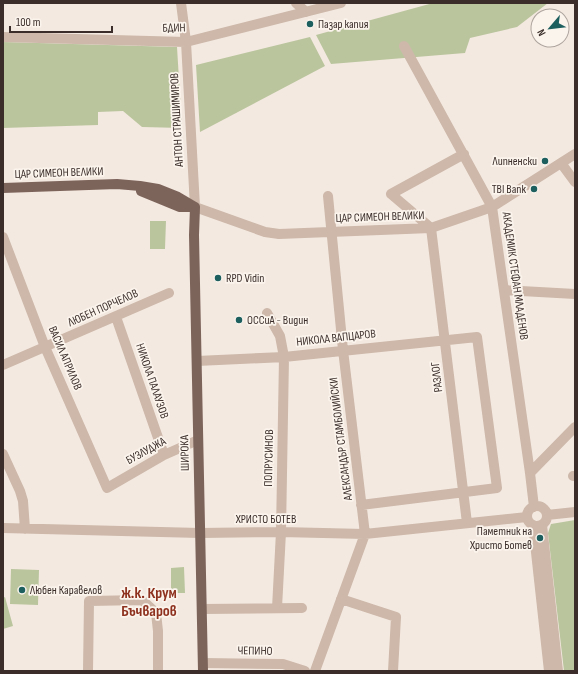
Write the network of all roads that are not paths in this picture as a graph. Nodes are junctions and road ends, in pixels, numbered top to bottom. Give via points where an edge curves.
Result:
1 (180, 3) edge
2 (296, 3) edge
3 (341, 3) edge
4 (306, 12) junction
5 (3, 37) edge
6 (186, 42) junction
7 (404, 46) dead end
8 (464, 154) junction
9 (575, 154) edge
10 (561, 163) junction
11 (575, 182) edge
12 (3, 188) edge
13 (328, 196) dead end
14 (195, 207) junction
15 (492, 207) junction
16 (431, 228) junction
17 (331, 232) junction
18 (194, 235) joint
19 (3, 236) edge
20 (504, 290) junction
21 (169, 293) dead end
22 (575, 294) edge
23 (266, 313) dead end
24 (116, 317) junction
25 (446, 341) junction
26 (47, 347) junction
27 (343, 350) junction
28 (284, 357) junction
29 (197, 361) junction
30 (3, 365) edge
31 (575, 427) edge
32 (198, 440) junction
33 (3, 454) edge
34 (164, 454) junction
35 (530, 473) junction
36 (107, 488) joint
37 (464, 492) junction
38 (361, 505) junction
39 (534, 507) junction
40 (575, 512) edge
41 (547, 515) junction
42 (468, 523) junction
43 (534, 523) junction
44 (3, 528) edge
45 (25, 529) junction
46 (281, 532) junction
47 (200, 533) junction
48 (365, 534) junction
49 (342, 599) junction
50 (277, 608) junction
51 (302, 608) dead end
52 (202, 609) junction
53 (203, 667) edge
54 (88, 671) edge
55 (158, 671) edge
56 (305, 671) edge
57 (314, 671) edge
58 (394, 671) edge
59 (550, 671) edge
60 (558, 671) edge

1 - 6 street, АНТОН СТРАШИМИРОВ
2 - 4 street
3 - 4 street, БДИН
4 - 6 street, БДИН
5 - 6 street, БДИН
6 - 14 street, АНТОН СТРАШИМИРОВ
7 - 8 street, АКАДЕМИК СТЕФАН МЛАДЕНОВ
8 - 15 street, АКАДЕМИК СТЕФАН МЛАДЕНОВ
8 - 16 street via 391,194
9 - 10 street, ЦАР СИМЕОН ВЕЛИКИ
10 - 11 street
10 - 15 street, ЦАР СИМЕОН ВЕЛИКИ
12 - 14 main road, ЦАР СИМЕОН ВЕЛИКИ via 117,184 140,186 158,189
13 - 17 street, АЛЕКСАНДЪР СТАМБОЛИЙСКИ
14 - 17 street, ЦАР СИМЕОН ВЕЛИКИ via 265,232
14 - 18 main road, АНТОН СТРАШИМИРОВ
15 - 16 street, ЦАР СИМЕОН ВЕЛИКИ
15 - 20 street, АКАДЕМИК СТЕФАН МЛАДЕНОВ
16 - 17 street, ЦАР СИМЕОН ВЕЛИКИ
16 - 25 street, РАЗЛОГ
17 - 27 street, АЛЕКСАНДЪР СТАМБОЛИЙСКИ
18 - 29 main road, ШИРОКА
19 - 26 street, ВАСИЛ АПРИЛОВ
20 - 22 street
20 - 35 street, АКАДЕМИК СТЕФАН МЛАДЕНОВ
21 - 24 street, ЛЮБЕН ПОРЧЕЛОВ
23 - 28 street, ПОПРУСИНОВ via 280,336
24 - 26 street, ЛЮБЕН ПОРЧЕЛОВ
24 - 34 street, НИКОЛА ПАЛАУЗОВ
25 - 27 street, НИКОЛА ВАПЦАРОВ
25 - 37 street, РАЗЛОГ
25 - 37 street, НИКОЛА ВАПЦАРОВ via 477,337 497,488
26 - 30 street, ЛЮБЕН ПОРЧЕЛОВ
26 - 36 street, ВАСИЛ АПРИЛОВ
27 - 28 street, НИКОЛА ВАПЦАРОВ
27 - 38 street, АЛЕКСАНДЪР СТАМБОЛИЙСКИ
28 - 29 street, НИКОЛА ВАПЦАРОВ
28 - 46 street, ПОПРУСИНОВ
29 - 32 main road, ШИРОКА
31 - 35 street
32 - 34 street, БУЗЛУДЖА
32 - 47 main road, ШИРОКА
33 - 45 street via 23,501
34 - 36 street, БУЗЛУДЖА
35 - 39 street, АКАДЕМИК СТЕФАН МЛАДЕНОВ
37 - 38 street
37 - 42 street, РАЗЛОГ
38 - 48 street, АЛЕКСАНДЪР СТАМБОЛИЙСКИ
39 - 41 street via 541,507
39 - 43 street via 529,510
40 - 41 street
41 - 43 street via 546,521
42 - 43 street, ХРИСТО БОТЕВ
42 - 48 street, ХРИСТО БОТЕВ
43 - 59 street
43 - 60 street
44 - 45 street, ХРИСТО БОТЕВ
45 - 47 street, ХРИСТО БОТЕВ
46 - 47 street, ХРИСТО БОТЕВ
46 - 48 street, ХРИСТО БОТЕВ
46 - 50 street, ПОПРУСИНОВ
47 - 52 main road, ШИРОКА
48 - 49 street, АЛЕКСАНДЪР СТАМБОЛИЙСКИ
49 - 57 street, АЛЕКСАНДЪР СТАМБОЛИЙСКИ
49 - 58 street via 396,617
50 - 51 street
50 - 52 street
52 - 53 main road, ШИРОКА
53 - 56 street, ЧЕПИНО via 283,664
54 - 55 street via 89,601 142,600 156,613

